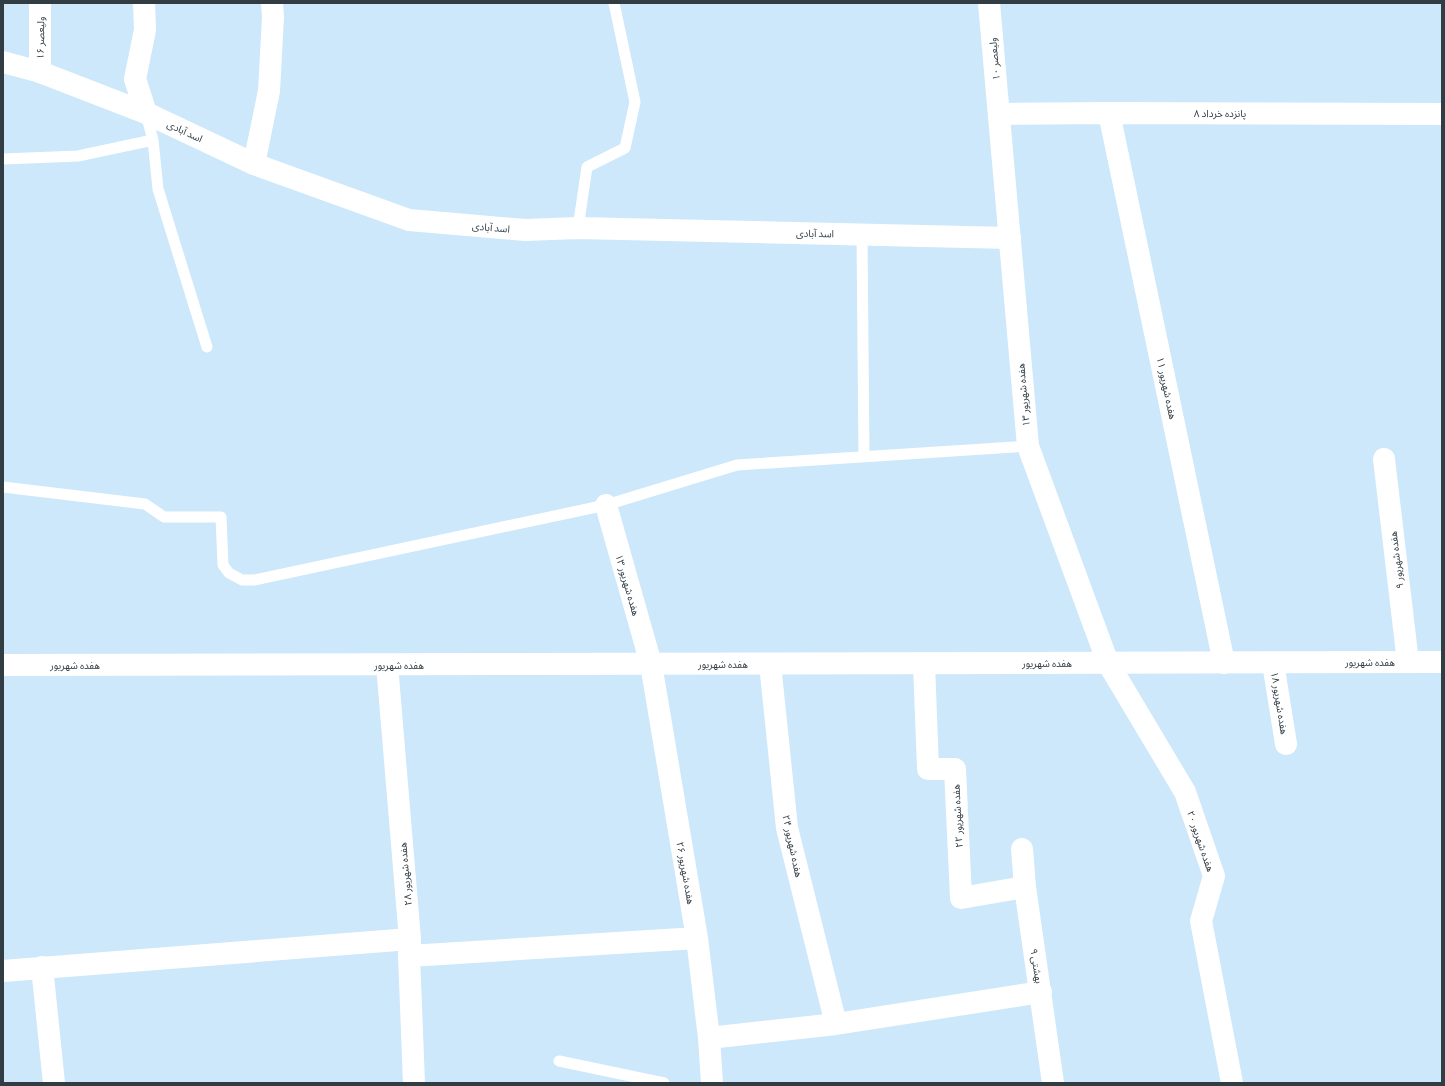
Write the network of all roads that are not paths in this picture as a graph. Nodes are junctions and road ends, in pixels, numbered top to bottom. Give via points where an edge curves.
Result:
1 (40, 3) edge
2 (144, 3) edge
3 (272, 3) edge
4 (614, 3) edge
5 (989, 3) edge
6 (3, 62) edge
7 (40, 72) junction
8 (146, 113) junction
9 (1109, 113) junction
10 (999, 114) junction
11 (1442, 114) edge
12 (153, 140) junction
13 (3, 159) edge
14 (254, 164) junction
15 (578, 228) junction
16 (862, 234) junction
17 (1010, 238) junction
18 (206, 347) dead end
19 (1028, 446) junction
20 (864, 457) junction
21 (1384, 459) dead end
22 (3, 487) edge
23 (606, 505) junction
24 (1408, 662) junction
25 (1442, 662) edge
26 (1108, 663) junction
27 (1224, 663) junction
28 (1273, 663) junction
29 (387, 664) junction
30 (651, 664) junction
31 (770, 664) junction
32 (924, 664) junction
33 (3, 665) edge
34 (1286, 744) dead end
35 (1022, 849) dead end
36 (1025, 887) junction
37 (697, 938) junction
38 (410, 948) junction
39 (42, 967) junction
40 (3, 971) edge
41 (1041, 992) junction
42 (836, 1024) junction
43 (709, 1038) junction
44 (560, 1061) dead end
45 (54, 1083) edge
46 (414, 1083) edge
47 (664, 1083) edge
48 (712, 1083) edge
49 (1054, 1083) edge
50 (1232, 1083) edge

1 - 7 street, ولیعصر ۱۶
2 - 8 street via 145,30 135,79
3 - 14 street via 269,91
4 - 15 lane via 635,102 625,148 587,167
5 - 10 street, ولیعصر ۱۰
6 - 7 street, اسد آبادی
7 - 8 street, اسد آبادی
8 - 12 lane
8 - 14 street, اسد آبادی
9 - 10 street, پانزده خرداد ۸
9 - 11 street, پانزده خرداد ۸
9 - 27 street, هفده شهریور ۱۱
10 - 17 street, هفده شهریور ۱۳
12 - 13 lane via 78,156
12 - 18 lane via 158,189
14 - 15 street, اسد آبادی via 410,220 525,230
15 - 16 street, اسد آبادی
16 - 17 street, اسد آبادی
16 - 20 lane
17 - 19 street, هفده شهریور ۱۳
19 - 20 lane
19 - 26 street, هفده شهریور ۱۳
20 - 23 lane via 737,465
21 - 24 street, هفده شهریور ۹
22 - 23 lane via 145,504 164,517 221,517 223,565 229,573 242,580 262,578
23 - 30 street, هفده شهریور ۱۳
24 - 25 street, هفده شهریور
24 - 28 street, هفده شهریور
26 - 27 street, هفده شهریور
26 - 32 street, هفده شهریور
26 - 50 street, هفده شهریور ۲۰ via 1185,792 1214,876 1201,921
27 - 28 street, هفده شهریور
28 - 34 street, هفده شهریور ۱۸
29 - 30 street, هفده شهریور
29 - 33 street, هفده شهریور
29 - 38 street, هفده شهریور ۲۸
30 - 31 street, هفده شهریور
30 - 37 street, هفده شهریور ۲۶
31 - 32 street, هفده شهریور
31 - 42 street, هفده شهریور ۲۴ via 787,828
32 - 36 street, هفده شهریور ۲۲ via 928,769 955,769 961,898
35 - 36 street, بهشتی ۹
36 - 41 street, بهشتی ۹
37 - 38 street
37 - 43 street, هفده شهریور ۲۶
38 - 39 street
38 - 46 street, هفده شهریور ۲۸
39 - 40 street
39 - 45 street
41 - 42 street
41 - 49 street, بهشتی ۹
42 - 43 street
43 - 48 street, هفده شهریور ۲۶
44 - 47 lane

